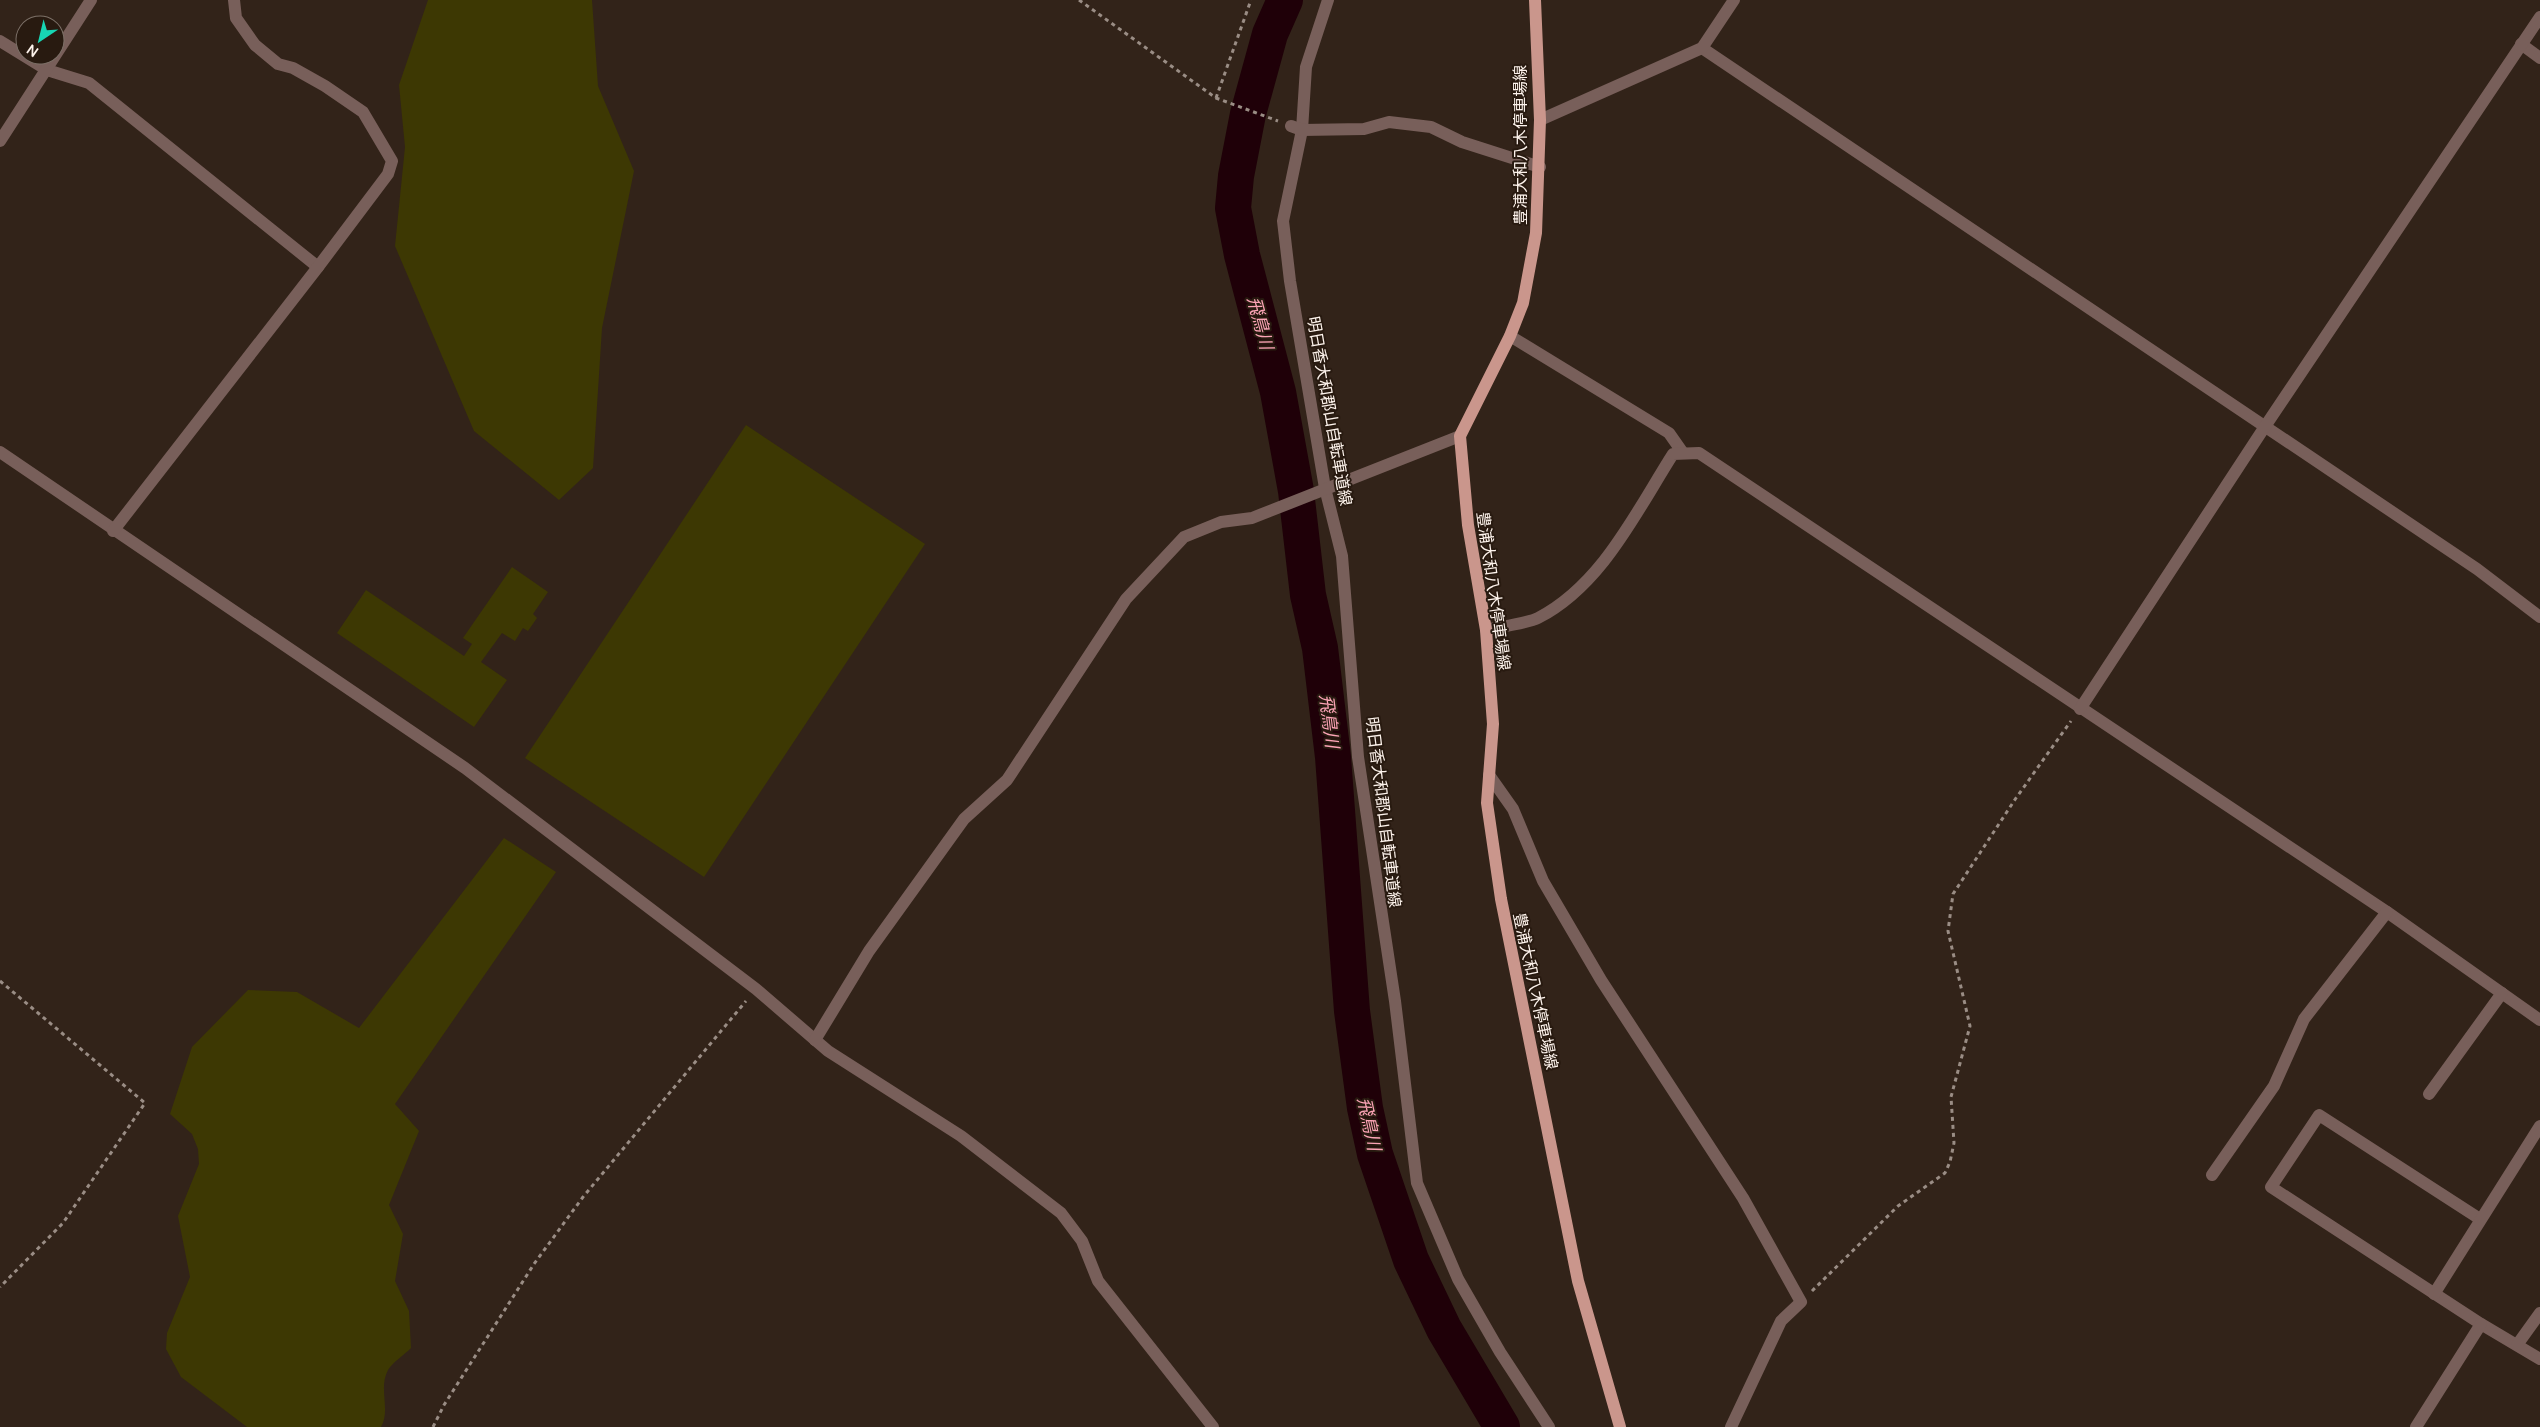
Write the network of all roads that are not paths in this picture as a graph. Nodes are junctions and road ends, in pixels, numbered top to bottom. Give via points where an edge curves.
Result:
1 (91, 0) edge
2 (234, 0) edge
3 (1328, 0) edge
4 (1536, 0) edge
5 (1734, 0) edge
6 (2540, 17) edge
7 (0, 41) edge
8 (2521, 44) junction
9 (1702, 48) junction
10 (2540, 58) edge
11 (47, 70) junction
12 (1540, 120) junction
13 (1296, 128) junction
14 (0, 141) edge
15 (1540, 167) junction
16 (318, 268) junction
17 (1510, 336) junction
18 (2264, 428) junction
19 (1460, 436) junction
20 (0, 452) edge
21 (1683, 453) junction
22 (1321, 490) junction
23 (113, 531) junction
24 (2540, 617) edge
25 (1486, 630) junction
26 (2080, 710) junction
27 (1489, 775) junction
28 (2387, 912) junction
29 (2502, 993) junction
30 (2540, 1020) edge
31 (815, 1040) junction
32 (2429, 1094) dead end
33 (2540, 1126) edge
34 (2212, 1175) dead end
35 (2480, 1219) junction
36 (2434, 1294) junction
37 (2540, 1313) edge
38 (2481, 1324) junction
39 (2517, 1345) junction
40 (2540, 1359) edge
41 (1213, 1427) edge
42 (1548, 1427) edge
43 (1620, 1427) edge
44 (1731, 1427) edge
45 (2416, 1427) edge

1 - 11 street
2 - 16 street via 236,18 255,45 278,64 293,68 325,86 363,112 392,161 388,174
3 - 13 street, 明日香大和郡山自転車道線 via 1306,67
4 - 12 main road, 豊浦大和八木停車場線
5 - 9 street
6 - 8 street
7 - 11 street
8 - 10 street
8 - 18 street
9 - 12 street
9 - 18 street
11 - 14 street
11 - 16 street via 89,83
12 - 15 main road, 豊浦大和八木停車場線
13 - 15 street via 1364,129 1388,122 1431,127 1462,142
13 - 22 street, 明日香大和郡山自転車道線 via 1283,221
15 - 17 main road, 豊浦大和八木停車場線 via 1536,233 1523,303
16 - 23 street
17 - 19 main road, 豊浦大和八木停車場線
17 - 21 street via 1669,433
18 - 24 street via 2477,569
18 - 26 street
19 - 22 street
19 - 25 main road, 豊浦大和八木停車場線 via 1468,525
20 - 23 street
21 - 25 street via 1673,454 1593,575 1537,619
21 - 26 street via 1699,453
22 - 31 street via 1252,518 1221,522 1184,537 1126,599 1008,780 964,819 869,951
22 - 42 street, 明日香大和郡山自転車道線 via 1342,556 1358,757 1417,1183 1458,1279
23 - 31 street via 465,768 756,989
25 - 27 main road, 豊浦大和八木停車場線 via 1493,724
26 - 28 street
27 - 43 main road, 豊浦大和八木停車場線 via 1487,803 1500,899 1578,1281
27 - 44 street via 1513,809 1543,881 1577,939 1743,1198 1801,1302 1781,1321
28 - 29 street
28 - 34 street via 2304,1020 2274,1086
29 - 30 street
29 - 32 street
31 - 41 street via 842,1061 961,1136 1061,1213 1082,1240 1098,1281
33 - 35 street
35 - 36 street
35 - 36 street via 2319,1115 2271,1187
36 - 38 street
37 - 39 street
38 - 39 street
38 - 45 street
39 - 40 street

